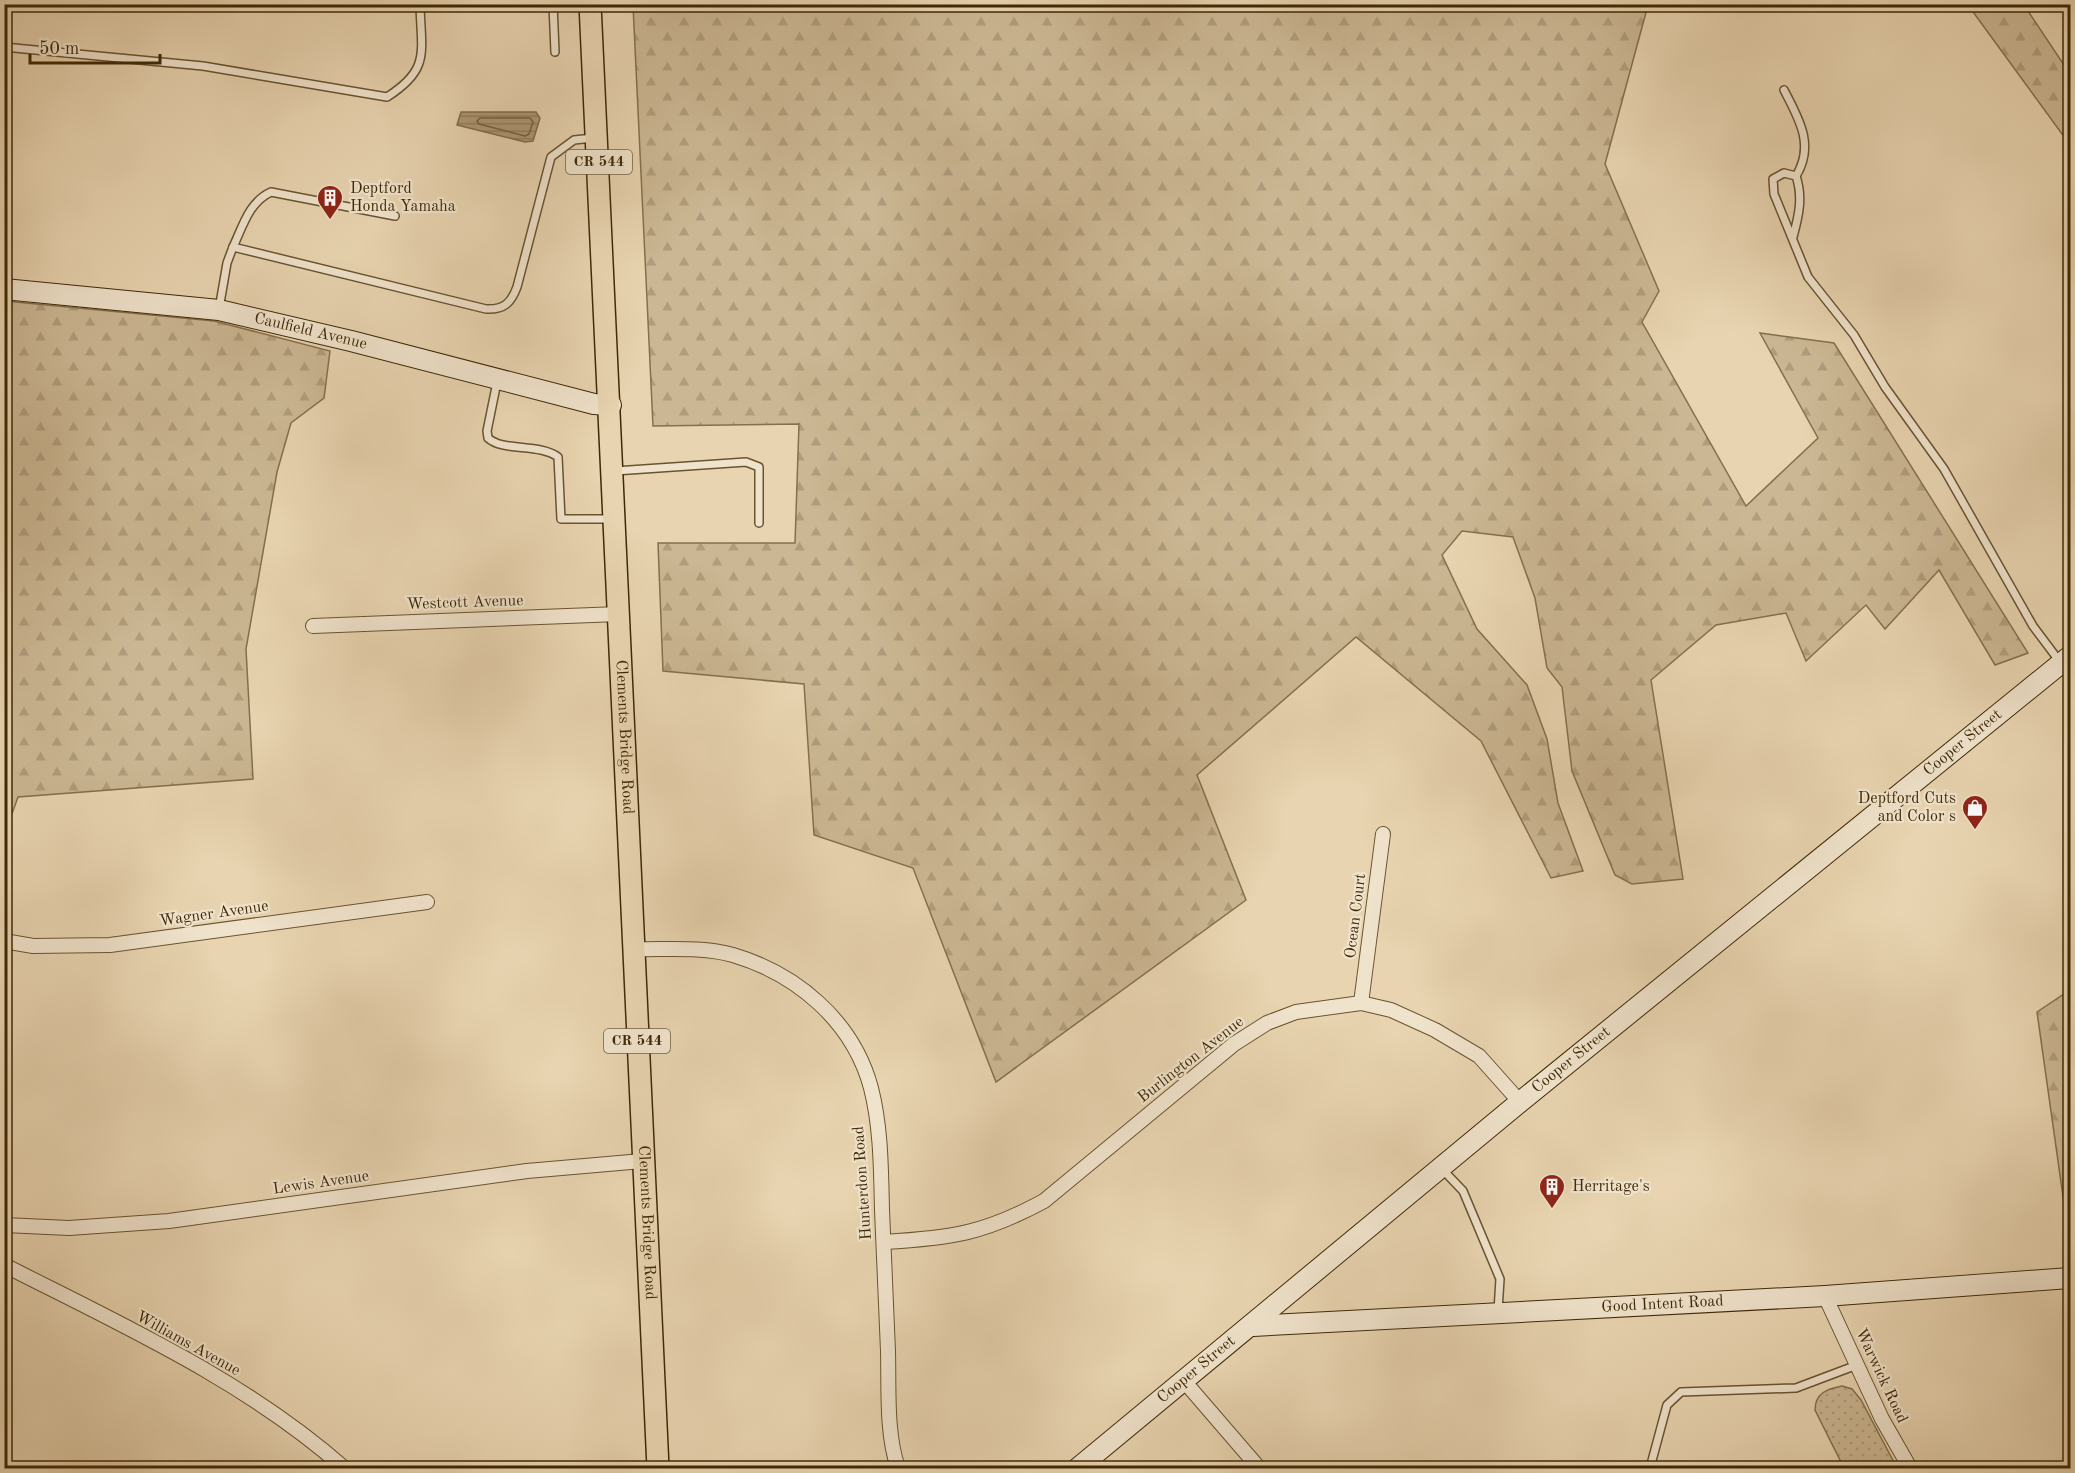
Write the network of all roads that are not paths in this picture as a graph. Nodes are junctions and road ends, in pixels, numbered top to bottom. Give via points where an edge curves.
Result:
1 (420, 4) edge
2 (553, 4) edge
3 (590, 4) edge
4 (4, 47) edge
5 (555, 52) dead end
6 (1784, 90) dead end
7 (598, 138) junction
8 (1796, 176) junction
9 (395, 216) dead end
10 (1793, 237) junction
11 (233, 247) junction
12 (4, 290) edge
13 (219, 310) junction
14 (498, 380) junction
15 (611, 405) junction
16 (612, 471) junction
17 (615, 519) junction
18 (759, 523) dead end
19 (619, 614) junction
20 (313, 626) dead end
21 (2066, 660) edge
22 (1383, 834) dead end
23 (427, 902) dead end
24 (4, 941) edge
25 (633, 949) junction
26 (1361, 1003) junction
27 (1520, 1102) junction
28 (642, 1161) junction
29 (1442, 1168) junction
30 (4, 1225) edge
31 (884, 1242) junction
32 (4, 1265) edge
33 (2070, 1278) edge
34 (1826, 1296) junction
35 (1498, 1313) junction
36 (1253, 1326) junction
37 (1857, 1365) junction
38 (1184, 1381) junction
39 (344, 1468) edge
40 (658, 1468) edge
41 (898, 1468) edge
42 (1078, 1468) edge
43 (1259, 1468) edge
44 (1650, 1468) edge
45 (1910, 1468) edge

1 - 4 lane via 422,63 408,83 387,97 203,66
2 - 5 lane
3 - 7 main road, Clements Bridge Road / CR 544
6 - 8 lane via 1806,137 1803,163
7 - 11 lane via 574,140 551,157 518,287 505,307 486,309
7 - 15 main road, Clements Bridge Road / CR 544
8 - 10 lane via 1801,189 1800,210
8 - 10 lane via 1784,174 1773,178 1774,194
9 - 11 lane via 271,192 259,197 252,206
10 - 21 lane via 1808,277 1854,335 1885,387 1944,469 2033,626
11 - 13 lane
12 - 13 main road, Caulfield Avenue
13 - 14 main road, Caulfield Avenue via 351,340
14 - 15 main road, Caulfield Avenue
14 - 17 lane via 488,438 558,457 561,519
15 - 16 main road, Clements Bridge Road / CR 544
16 - 17 main road, Clements Bridge Road / CR 544
16 - 18 lane via 752,464 759,467
17 - 19 main road, Clements Bridge Road / CR 544
19 - 20 street, Westcott Avenue
19 - 25 main road, Clements Bridge Road / CR 544
21 - 27 main road, Cooper Street
22 - 26 street, Ocean Court
23 - 24 street, Wagner Avenue via 110,945 33,946
25 - 28 main road, Clements Bridge Road / CR 544
25 - 31 street, Hunterdon Road via 706,951 763,966 794,981 847,1034 871,1088 880,1144
26 - 27 street, Burlington Avenue via 1391,1010 1479,1056
26 - 31 street, Burlington Avenue via 1296,1012 1267,1023 1234,1044 1062,1187 1013,1218 951,1237
27 - 29 main road, Cooper Street
28 - 30 street, Lewis Avenue via 527,1171 169,1221 69,1228
28 - 40 main road, Clements Bridge Road / CR 544
29 - 35 lane via 1463,1191 1500,1280
29 - 36 main road, Cooper Street
31 - 41 street, Hunterdon Road via 891,1417
32 - 39 street, Williams Avenue via 232,1387
33 - 34 main road, Good Intent Road
34 - 35 main road, Good Intent Road
34 - 37 street, Warwick Road
35 - 36 main road, Good Intent Road
36 - 38 main road, Cooper Street
37 - 44 lane via 1796,1388 1681,1392 1667,1405
37 - 45 street, Warwick Road via 1881,1419
38 - 42 main road, Cooper Street
38 - 43 street

